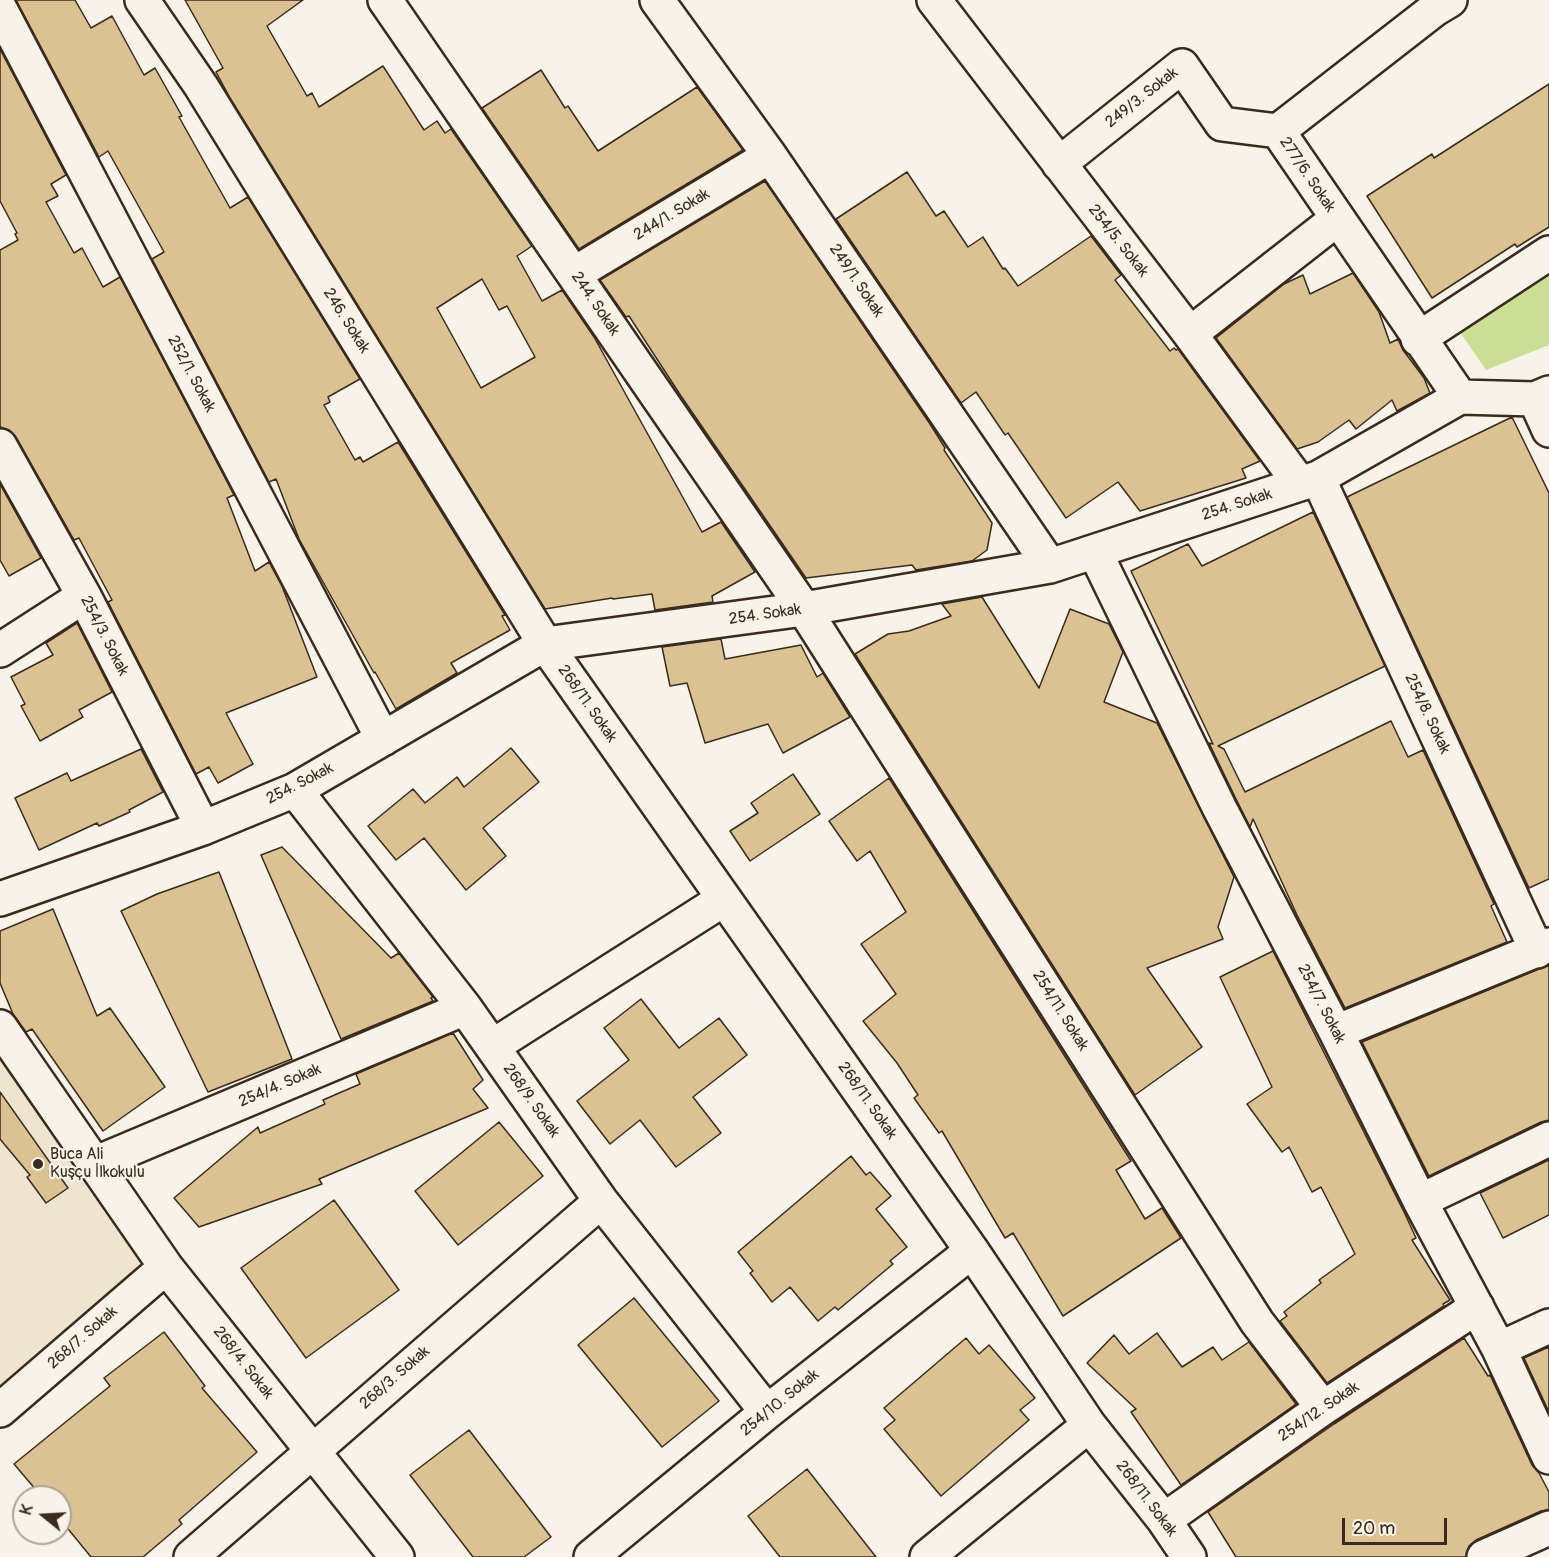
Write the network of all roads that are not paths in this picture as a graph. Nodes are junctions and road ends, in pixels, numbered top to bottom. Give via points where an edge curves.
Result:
1 (142, 0) edge
2 (385, 0) edge
3 (934, 0) edge
4 (1438, 3) edge
5 (666, 4) edge
6 (0, 9) edge
7 (1278, 131) junction
8 (770, 156) junction
9 (1059, 164) junction
10 (1337, 219) junction
11 (1549, 253) edge
12 (574, 274) junction
13 (1190, 334) junction
14 (1418, 339) junction
15 (1542, 396) edge
16 (1460, 397) junction
17 (1549, 430) edge
18 (0, 446) edge
19 (1309, 481) junction
20 (1095, 552) junction
21 (1050, 566) junction
22 (84, 596) junction
23 (804, 609) junction
24 (545, 645) junction
25 (0, 650) edge
26 (383, 739) junction
27 (295, 790) junction
28 (203, 828) junction
29 (0, 899) edge
30 (724, 899) junction
31 (1543, 948) edge
32 (465, 1008) junction
33 (0, 1028) edge
34 (1336, 1032) junction
35 (493, 1047) junction
36 (1549, 1139) edge
37 (94, 1164) junction
38 (601, 1201) junction
39 (1420, 1201) junction
40 (972, 1251) junction
41 (166, 1267) junction
42 (1477, 1307) junction
43 (1549, 1326) edge
44 (1499, 1349) junction
45 (1323, 1408) junction
46 (0, 1410) edge
47 (767, 1412) junction
48 (1089, 1425) junction
49 (312, 1450) junction
50 (1549, 1457) edge
51 (1164, 1520) junction
52 (1549, 1528) edge
53 (191, 1557) edge
54 (397, 1557) edge
55 (591, 1557) edge
56 (927, 1557) edge
57 (1189, 1557) edge
58 (1484, 1557) edge

1 - 24 street, 246. Sokak via 201,86
2 - 12 street, 244. Sokak
3 - 9 street, 254/5. Sokak
4 - 7 street, 277/6. Sokak
5 - 8 street, 249/1. Sokak
6 - 26 street, 252/1. Sokak
7 - 9 street, 249/3. Sokak via 1222,124 1182,66
7 - 10 street, 277/6. Sokak
8 - 12 street, 244/1. Sokak
8 - 21 street, 249/1. Sokak
9 - 13 street, 254/5. Sokak
10 - 13 street
10 - 14 street, 277/6. Sokak
11 - 14 street
12 - 23 street, 244. Sokak
13 - 19 street, 254/5. Sokak
14 - 16 street, 277/6. Sokak
15 - 16 street
15 - 17 street
16 - 19 street, 254. Sokak
18 - 22 street, 254/3. Sokak
19 - 20 street, 254. Sokak
19 - 31 street, 254/8. Sokak
20 - 21 street, 254. Sokak
20 - 34 street, 254/7. Sokak via 1219,807
21 - 23 street, 254. Sokak
22 - 25 street
22 - 28 street, 254/3. Sokak
23 - 24 street, 254. Sokak
23 - 45 street, 254/11. Sokak via 1257,1322
24 - 26 street, 254. Sokak
24 - 30 street, 268/11. Sokak
26 - 27 street, 254. Sokak
27 - 28 street, 254. Sokak
27 - 32 street, 268/9. Sokak
28 - 29 street, 254. Sokak
30 - 35 street
30 - 40 street, 268/11. Sokak
31 - 34 street
32 - 35 street, 268/9. Sokak
32 - 37 street, 254/4. Sokak
33 - 37 street, 268/4. Sokak
34 - 39 street, 254/7. Sokak
35 - 38 street, 268/9. Sokak
36 - 39 street
37 - 41 street, 268/4. Sokak
38 - 47 street, 268/9. Sokak
38 - 49 street, 268/3. Sokak
39 - 42 street, 254/7. Sokak
40 - 47 street, 254/10. Sokak
40 - 48 street, 268/11. Sokak
41 - 46 street, 268/7. Sokak
41 - 49 street, 268/4. Sokak
42 - 44 street, 254/7. Sokak
42 - 45 street, 254/12. Sokak
43 - 44 street
44 - 50 street, 254/7. Sokak
45 - 51 street, 254/12. Sokak
47 - 55 street, 254/10. Sokak
48 - 51 street, 268/11. Sokak
48 - 56 street
49 - 53 street, 268/3. Sokak
49 - 54 street, 268/4. Sokak
51 - 57 street, 268/11. Sokak
52 - 58 street

